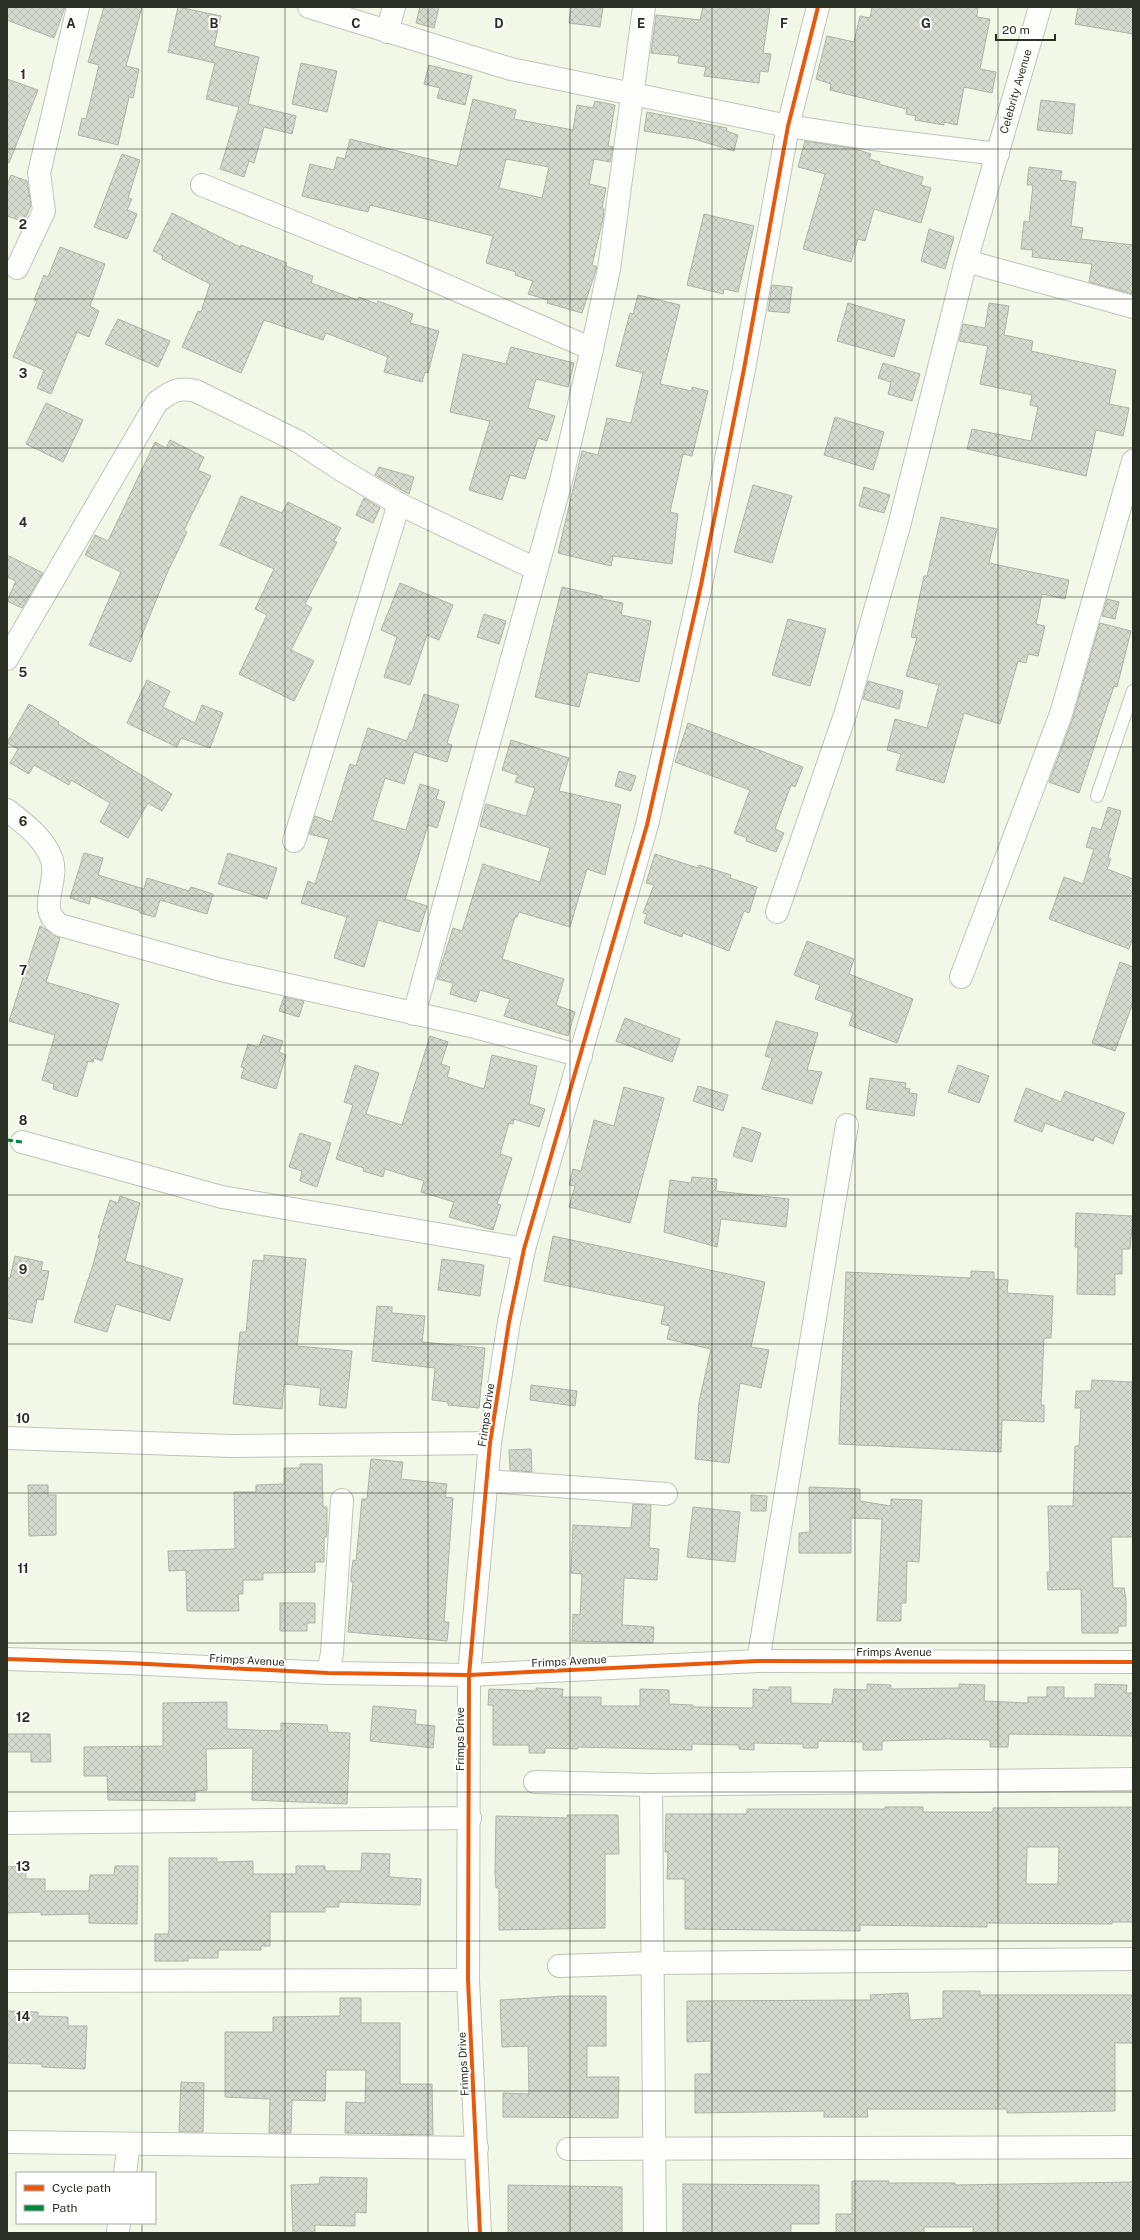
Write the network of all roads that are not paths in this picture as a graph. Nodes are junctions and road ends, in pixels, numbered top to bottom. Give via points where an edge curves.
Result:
1 (78, 7) edge
2 (308, 7) edge
3 (394, 7) edge
4 (644, 7) edge
5 (818, 7) edge
6 (1040, 7) edge
7 (386, 32) junction
8 (634, 94) junction
9 (788, 126) junction
10 (998, 154) junction
11 (202, 185) dead end
12 (966, 261) junction
13 (17, 268) dead end
14 (1133, 307) edge
15 (592, 349) junction
16 (1133, 461) edge
17 (399, 504) junction
18 (536, 569) junction
19 (7, 659) edge
20 (1133, 691) edge
21 (1096, 796) dead end
22 (7, 810) edge
23 (294, 841) dead end
24 (777, 912) dead end
25 (961, 977) dead end
26 (414, 1014) junction
27 (580, 1056) junction
28 (847, 1125) dead end
29 (22, 1142) dead end
30 (524, 1249) junction
31 (7, 1438) edge
32 (490, 1442) junction
33 (487, 1481) junction
34 (666, 1494) dead end
35 (342, 1500) dead end
36 (7, 1659) edge
37 (758, 1661) junction
38 (1133, 1662) edge
39 (328, 1673) junction
40 (469, 1675) junction
41 (1133, 1779) edge
42 (535, 1782) dead end
43 (651, 1785) junction
44 (470, 1818) junction
45 (7, 1823) edge
46 (1133, 1960) edge
47 (652, 1963) junction
48 (559, 1966) dead end
49 (468, 1980) junction
50 (7, 1981) edge
51 (7, 2142) edge
52 (129, 2144) junction
53 (1133, 2147) edge
54 (477, 2148) junction
55 (653, 2148) junction
56 (568, 2149) dead end
57 (126, 2172) edge
58 (480, 2233) edge
59 (655, 2233) edge

1 - 13 street via 39,173 44,211
2 - 7 street
3 - 7 street
4 - 8 street
5 - 9 street, Frimps Drive
6 - 10 street, Celebrity Avenue
7 - 8 street via 511,69
8 - 9 street
8 - 15 street via 609,269
9 - 10 street
9 - 27 street, Frimps Drive via 744,369 701,585 647,825
10 - 12 street, Celebrity Avenue
11 - 15 street via 399,264
12 - 14 street
12 - 24 street, Celebrity Avenue via 899,526 848,705
15 - 18 street via 561,481
16 - 25 street via 1061,714
17 - 18 street
17 - 19 street via 299,442 196,391 182,388 169,393 157,402
17 - 23 street
18 - 26 street
20 - 21 lane
22 - 26 street via 31,829 51,858 54,876 48,909 60,925 221,970 345,996
26 - 27 street via 471,1026
27 - 30 street, Frimps Drive
28 - 37 street
29 - 30 street via 222,1197
30 - 32 street, Frimps Drive via 509,1322
31 - 32 street via 231,1446
32 - 33 street, Frimps Drive
33 - 34 street
33 - 40 street, Frimps Drive
35 - 39 street via 332,1653
36 - 39 street, Frimps Avenue
37 - 38 street, Frimps Avenue
37 - 40 street, Frimps Avenue
39 - 40 street, Frimps Avenue
40 - 44 street, Frimps Drive
41 - 43 street
42 - 43 street
43 - 47 street
44 - 45 street
44 - 49 street, Frimps Drive
46 - 47 street
47 - 48 street
47 - 55 street
49 - 50 street
49 - 54 street, Frimps Drive
51 - 52 street
52 - 54 street
52 - 57 street
53 - 55 street
54 - 58 street, Frimps Drive
55 - 56 street
55 - 59 street

